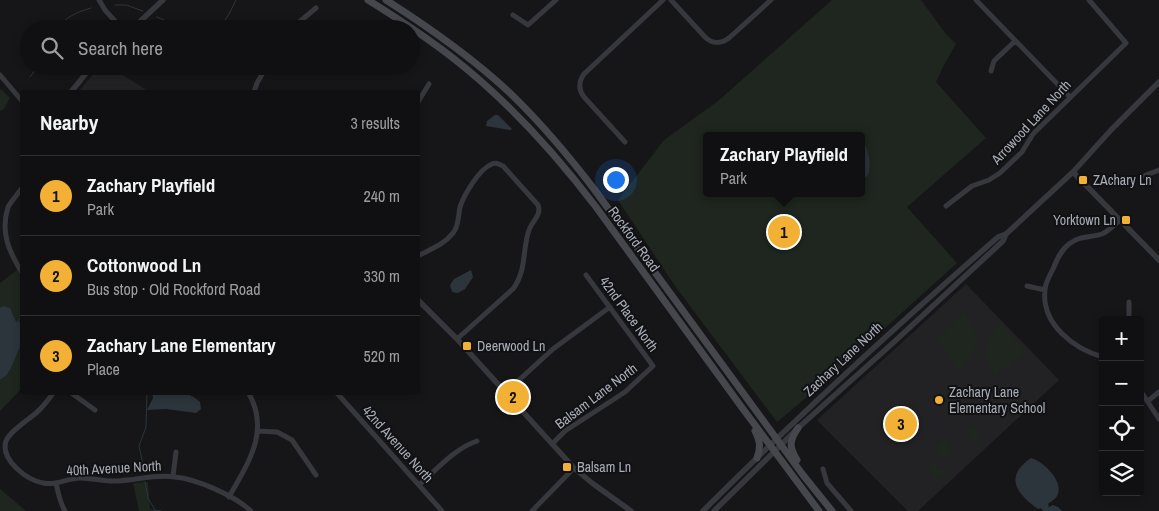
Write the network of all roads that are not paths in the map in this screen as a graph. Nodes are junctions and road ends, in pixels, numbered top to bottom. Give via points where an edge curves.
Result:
1 (99, 0) edge
2 (163, 0) edge
3 (368, 0) edge
4 (386, 0) edge
5 (556, 0) edge
6 (664, 0) edge
7 (671, 0) edge
8 (771, 0) edge
9 (976, 0) edge
10 (1089, 0) edge
11 (316, 8) dead end
12 (513, 15) dead end
13 (114, 20) edge
14 (142, 20) edge
15 (301, 20) edge
16 (399, 20) edge
17 (417, 20) edge
18 (420, 22) edge
19 (420, 34) edge
20 (1015, 41) junction
21 (991, 71) dead end
22 (0, 75) edge
23 (85, 75) edge
24 (262, 75) edge
25 (1159, 82) edge
26 (429, 84) dead end
27 (73, 90) edge
28 (255, 90) edge
29 (1070, 97) junction
30 (20, 99) edge
31 (420, 99) edge
32 (625, 142) dead end
33 (1159, 170) edge
34 (1072, 172) junction
35 (1141, 177) dead end
36 (20, 191) edge
37 (946, 206) dead end
38 (1120, 220) junction
39 (1006, 234) junction
40 (420, 252) edge
41 (1159, 260) edge
42 (20, 269) edge
43 (586, 275) dead end
44 (1027, 286) dead end
45 (1045, 290) junction
46 (420, 302) edge
47 (1129, 302) dead end
48 (610, 306) junction
49 (1129, 316) edge
50 (457, 340) junction
51 (1099, 355) edge
52 (653, 366) joint
53 (723, 381) junction
54 (506, 392) junction
55 (1159, 392) edge
56 (51, 395) edge
57 (74, 395) edge
58 (250, 395) edge
59 (339, 395) edge
60 (1144, 396) edge
61 (1148, 401) junction
62 (96, 410) dead end
63 (1159, 419) edge
64 (798, 428) junction
65 (257, 431) junction
66 (777, 438) junction
67 (477, 441) dead end
68 (552, 444) junction
69 (770, 445) junction
70 (782, 445) junction
71 (176, 452) dead end
72 (774, 452) junction
73 (757, 458) junction
74 (574, 468) junction
75 (823, 469) dead end
76 (316, 475) dead end
77 (173, 476) junction
78 (56, 483) junction
79 (419, 485) junction
80 (814, 488) junction
81 (229, 497) junction
82 (714, 500) junction
83 (719, 506) junction
84 (66, 511) edge
85 (251, 511) edge
86 (442, 511) edge
87 (532, 511) edge
88 (631, 511) edge
89 (703, 511) edge
90 (714, 511) edge
91 (819, 511) edge
92 (832, 511) edge
93 (851, 511) edge

1 - 13 street
2 - 14 street
3 - 16 main road, Rockford Road
4 - 17 main road, Rockford Road
5 - 12 street via 528,25
6 - 32 street via 584,74 580,82 584,97
7 - 8 street via 705,37 714,42 725,41
9 - 20 street
10 - 29 street, Arrowood Lane North via 1126,43
11 - 15 street
18 - 66 main road, Rockford Road via 511,94 551,136 594,188
19 - 53 main road, Rockford Road via 489,88 535,133 573,177
20 - 21 street via 994,61
20 - 29 street
22 - 30 street
23 - 27 street
24 - 28 street
25 - 34 street, Zachary Lane North
26 - 31 street
29 - 37 street, Arrowood Lane North via 1000,173 972,186
33 - 35 street
34 - 38 street
34 - 39 street, Zachary Lane North
36 - 42 street via 8,207 3,225 5,243
38 - 41 street
38 - 45 street via 1107,231 1077,239 1062,250
39 - 64 street, Zachary Lane North via 1003,241 957,284
39 - 66 street, Zachary Lane North via 998,237 953,276
40 - 50 street via 440,245 453,233 465,194 481,172 492,164 503,166 540,210 529,230 523,269 517,284
43 - 48 street, 42nd Place North
44 - 45 street
45 - 51 street via 1048,313 1056,327 1073,343
46 - 50 street
47 - 49 street
48 - 52 street, 42nd Place North
48 - 54 street via 553,349
50 - 54 street
52 - 68 street, Balsam Lane North via 625,392 565,431
53 - 69 main road, Rockford Road
53 - 73 main road via 724,390 758,437 760,448
54 - 68 street
55 - 61 street
56 - 78 street, 40th Avenue North via 9,436 5,448 8,459 30,478 44,484
57 - 62 street
58 - 65 street via 256,408
59 - 79 street, 42nd Avenue North
60 - 61 street
61 - 63 street
64 - 70 street, Zachary Lane North
64 - 80 main road via 792,436 793,452
65 - 76 street via 277,432 292,440
65 - 81 street via 253,451
66 - 69 street, Zachary Lane North
66 - 70 main road, Rockford Road
67 - 79 street via 456,452
68 - 74 street
69 - 72 main road, Rockford Road
69 - 73 street, Zachary Lane North
70 - 72 street, Zachary Lane North
70 - 80 main road, Rockford Road
71 - 77 street
72 - 83 street, Zachary Lane North
72 - 91 main road, Rockford Road
73 - 82 street, Zachary Lane North
74 - 87 street
74 - 88 street
75 - 93 street via 827,483
77 - 78 street, 40th Avenue North via 109,482 82,478
77 - 81 street, 40th Avenue North via 198,482
78 - 84 street
79 - 86 street, 42nd Avenue North
80 - 92 main road, Rockford Road
81 - 85 street, 40th Avenue North
82 - 83 street
82 - 89 street, Zachary Lane North
83 - 90 street, Zachary Lane North

